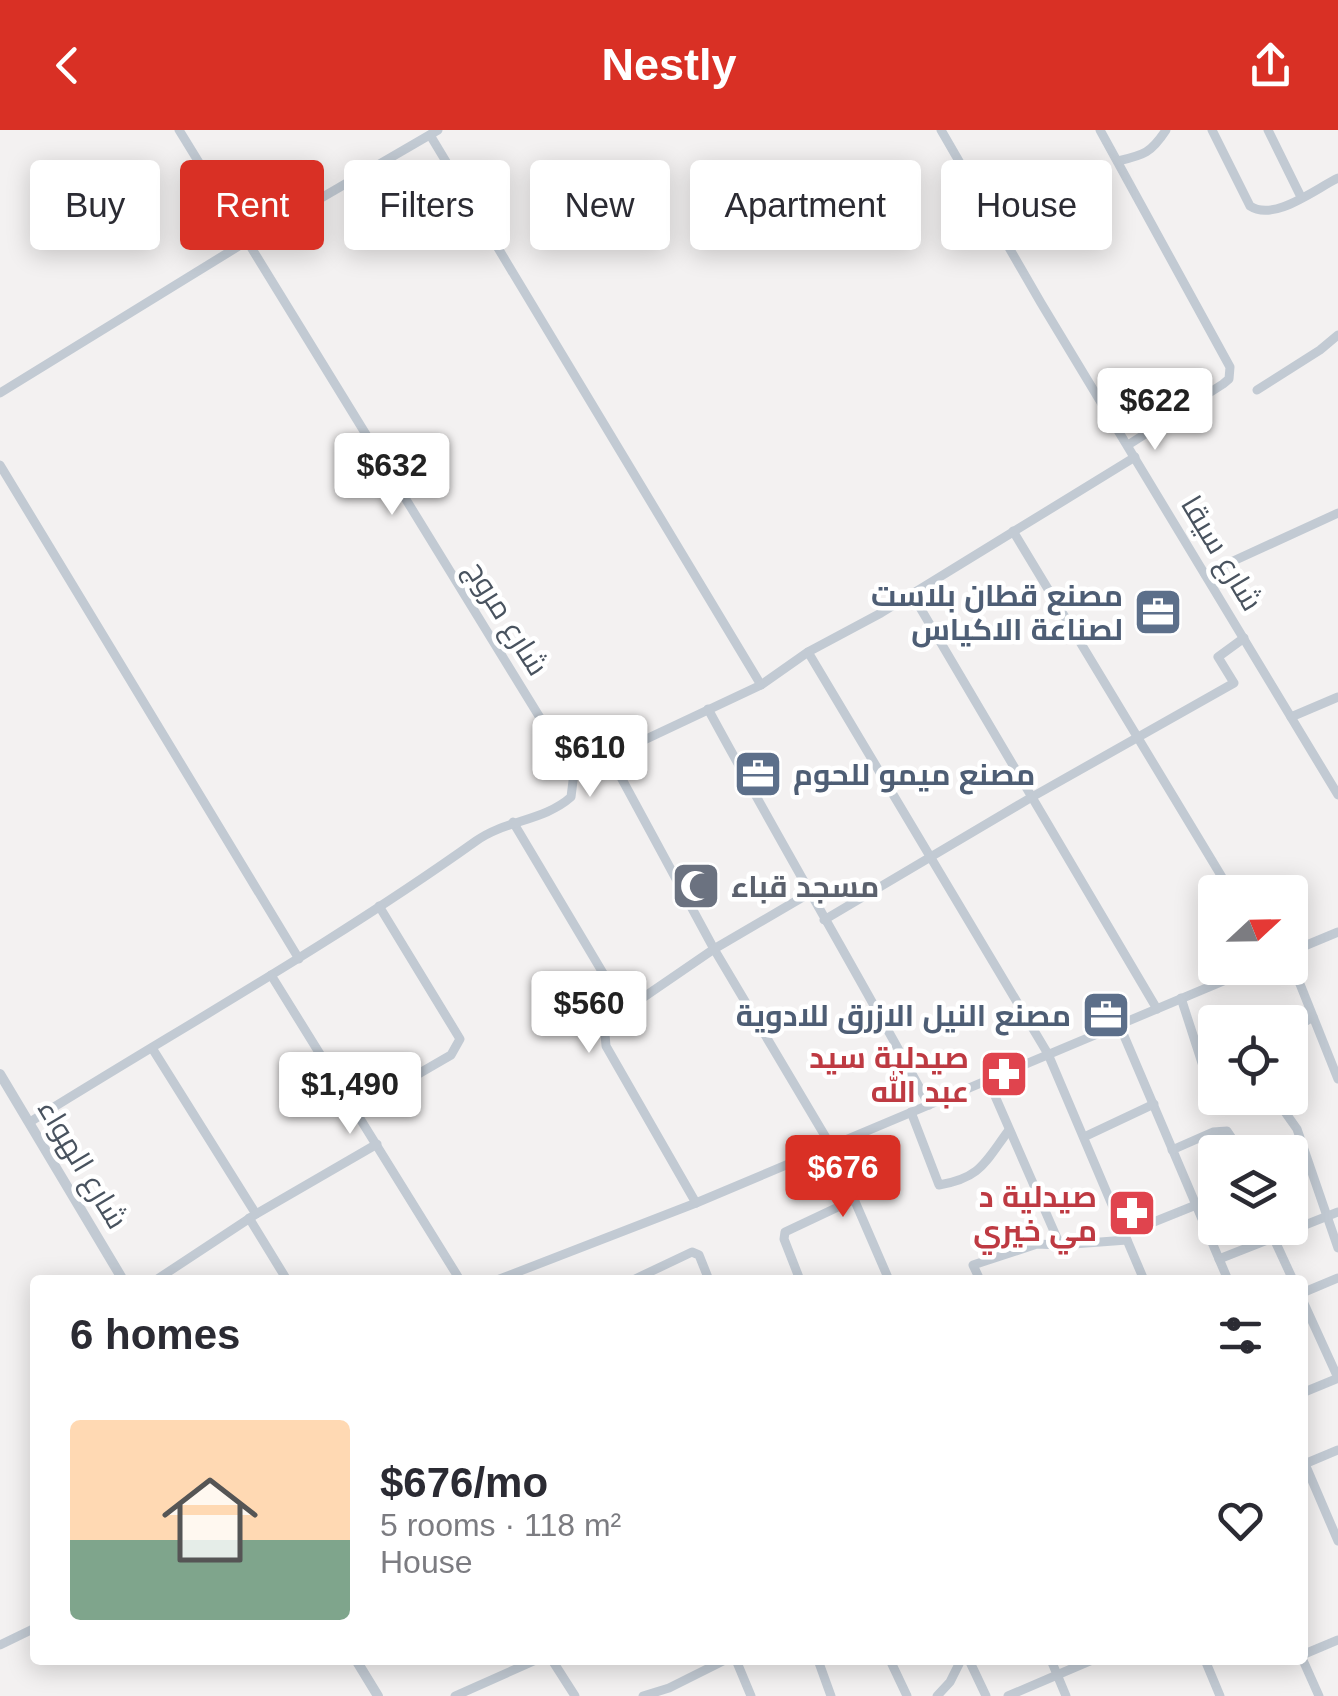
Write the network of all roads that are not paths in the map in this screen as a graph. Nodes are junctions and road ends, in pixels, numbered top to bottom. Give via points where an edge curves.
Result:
1 (179, 130) edge
2 (940, 130) edge
3 (1100, 130) edge
4 (1166, 130) edge
5 (1212, 130) edge
6 (1268, 130) edge
7 (434, 133) edge
8 (197, 160) edge
9 (1118, 161) junction
10 (1338, 178) edge
11 (1301, 196) junction
12 (324, 197) edge
13 (232, 250) edge
14 (253, 250) edge
15 (1338, 335) edge
16 (1257, 390) dead end
17 (0, 393) edge
18 (1128, 444) junction
19 (1135, 456) junction
20 (0, 466) edge
21 (1338, 514) edge
22 (1013, 531) junction
23 (1205, 574) junction
24 (912, 594) junction
25 (1244, 638) junction
26 (808, 652) junction
27 (761, 685) junction
28 (1338, 696) edge
29 (708, 709) junction
30 (1291, 716) junction
31 (1137, 737) junction
32 (610, 756) junction
33 (574, 773) junction
34 (1338, 794) edge
35 (1032, 797) junction
36 (513, 822) junction
37 (930, 856) junction
38 (1221, 875) edge
39 (808, 894) junction
40 (379, 906) junction
41 (824, 920) junction
42 (1338, 932) edge
43 (1308, 947) edge
44 (714, 949) junction
45 (299, 959) junction
46 (271, 976) junction
47 (1213, 985) edge
48 (1301, 985) edge
49 (1181, 998) junction
50 (1156, 1008) junction
51 (625, 1010) junction
52 (1313, 1017) junction
53 (1308, 1020) edge
54 (1119, 1024) junction
55 (152, 1048) junction
56 (1198, 1050) edge
57 (1048, 1054) junction
58 (0, 1074) edge
59 (1338, 1079) edge
60 (988, 1080) junction
61 (1154, 1104) junction
62 (929, 1105) junction
63 (356, 1110) junction
64 (911, 1112) junction
65 (1287, 1115) edge
66 (30, 1122) junction
67 (1009, 1130) junction
68 (1206, 1135) edge
69 (1229, 1135) edge
70 (1084, 1137) junction
71 (1198, 1139) edge
72 (377, 1144) junction
73 (830, 1146) junction
74 (1172, 1150) junction
75 (854, 1199) junction
76 (696, 1203) junction
77 (1196, 1205) junction
78 (1338, 1212) edge
79 (252, 1216) junction
80 (1326, 1217) junction
81 (1308, 1222) edge
82 (1126, 1237) junction
83 (1247, 1245) edge
84 (1277, 1245) edge
85 (1060, 1246) junction
86 (1338, 1248) edge
87 (1219, 1259) junction
88 (120, 1275) edge
89 (164, 1275) edge
90 (284, 1275) edge
91 (457, 1275) edge
92 (510, 1275) edge
93 (643, 1275) edge
94 (707, 1275) edge
95 (798, 1275) edge
96 (887, 1275) edge
97 (978, 1275) edge
98 (1138, 1275) edge
99 (1226, 1275) edge
100 (1292, 1275) edge
101 (1338, 1278) edge
102 (1308, 1293) edge
103 (1308, 1310) edge
104 (1337, 1378) edge
105 (1308, 1390) edge
106 (1338, 1450) edge
107 (1308, 1461) edge
108 (1308, 1470) edge
109 (1334, 1524) edge
110 (1338, 1541) edge
111 (30, 1630) edge
112 (1338, 1640) edge
113 (0, 1645) edge
114 (1308, 1654) edge
115 (359, 1665) edge
116 (524, 1665) edge
117 (555, 1665) edge
118 (715, 1665) edge
119 (738, 1665) edge
120 (820, 1665) edge
121 (892, 1665) edge
122 (958, 1665) edge
123 (971, 1665) edge
124 (1053, 1665) edge
125 (1080, 1665) edge
126 (1207, 1665) edge
127 (1305, 1665) edge
128 (1057, 1675) junction
129 (649, 1695) edge
130 (378, 1696) edge
131 (455, 1696) edge
132 (574, 1696) edge
133 (750, 1696) edge
134 (831, 1696) edge
135 (907, 1696) edge
136 (937, 1696) edge
137 (986, 1696) edge
138 (1008, 1696) edge
139 (1066, 1696) edge
140 (1220, 1696) edge
141 (1319, 1696) edge

1 - 8 street, شارع مروج
2 - 18 street, شارع سيقا
3 - 9 street
4 - 9 street via 1156,147
5 - 11 street via 1250,206 1274,211
6 - 11 street
7 - 12 street
7 - 27 street
9 - 18 street via 1230,367 1223,384
10 - 11 street
13 - 17 street
14 - 33 street, شارع مروج
15 - 16 street
18 - 19 street, شارع سيقا
19 - 22 street
19 - 23 street, شارع سيقا
20 - 45 street
21 - 23 street
22 - 24 street
22 - 31 street
23 - 25 street, شارع سيقا
24 - 26 street
24 - 35 street
25 - 30 street, شارع سيقا
25 - 31 street via 1218,658 1234,683
26 - 27 street
26 - 37 street
27 - 29 street
28 - 30 street
29 - 32 street
29 - 39 street
30 - 34 street, شارع سيقا
31 - 35 street
31 - 38 street
32 - 33 street
32 - 44 street
33 - 36 street via 564,804
35 - 37 street
35 - 50 street
36 - 40 street
36 - 51 street
37 - 41 street
37 - 57 street
39 - 41 street
39 - 44 street
40 - 45 street
40 - 63 street via 460,1039 451,1056
41 - 62 street
42 - 43 street
44 - 51 street
44 - 73 street
45 - 46 street
46 - 55 street
46 - 63 street
47 - 49 street
48 - 52 street
49 - 50 street
49 - 56 street
50 - 54 street
51 - 76 street via 605,1034 606,1046
52 - 53 street
52 - 59 street
54 - 57 street
54 - 61 street
55 - 66 street
55 - 79 street
57 - 60 street
57 - 70 street
58 - 66 street, شارع الهواء
60 - 62 street
60 - 67 street
61 - 70 street
61 - 74 street
62 - 64 street
63 - 72 street
64 - 67 street via 939,1185 964,1180 981,1167
64 - 73 street
65 - 80 street
66 - 88 street, شارع الهواء
67 - 85 street
68 - 69 street
70 - 82 street
71 - 74 street
72 - 79 street
72 - 91 street
73 - 75 street
73 - 76 street
74 - 77 street
75 - 95 street via 785,1232
75 - 96 street
76 - 92 street
77 - 82 street
77 - 87 street
78 - 80 street
79 - 89 street
79 - 90 street
80 - 81 street
80 - 86 street
82 - 85 street
82 - 98 street
83 - 87 street
84 - 100 street
85 - 97 street via 1037,1244 973,1265
87 - 99 street
93 - 94 street via 692,1252
101 - 102 street
103 - 104 street
104 - 105 street
106 - 107 street
108 - 109 street
109 - 110 street
111 - 113 street
112 - 114 street
115 - 130 street
116 - 131 street
117 - 132 street
118 - 129 street
119 - 133 street
120 - 134 street
121 - 135 street
122 - 136 street
123 - 137 street
124 - 128 street
125 - 128 street
126 - 140 street
127 - 141 street
128 - 138 street
128 - 139 street

